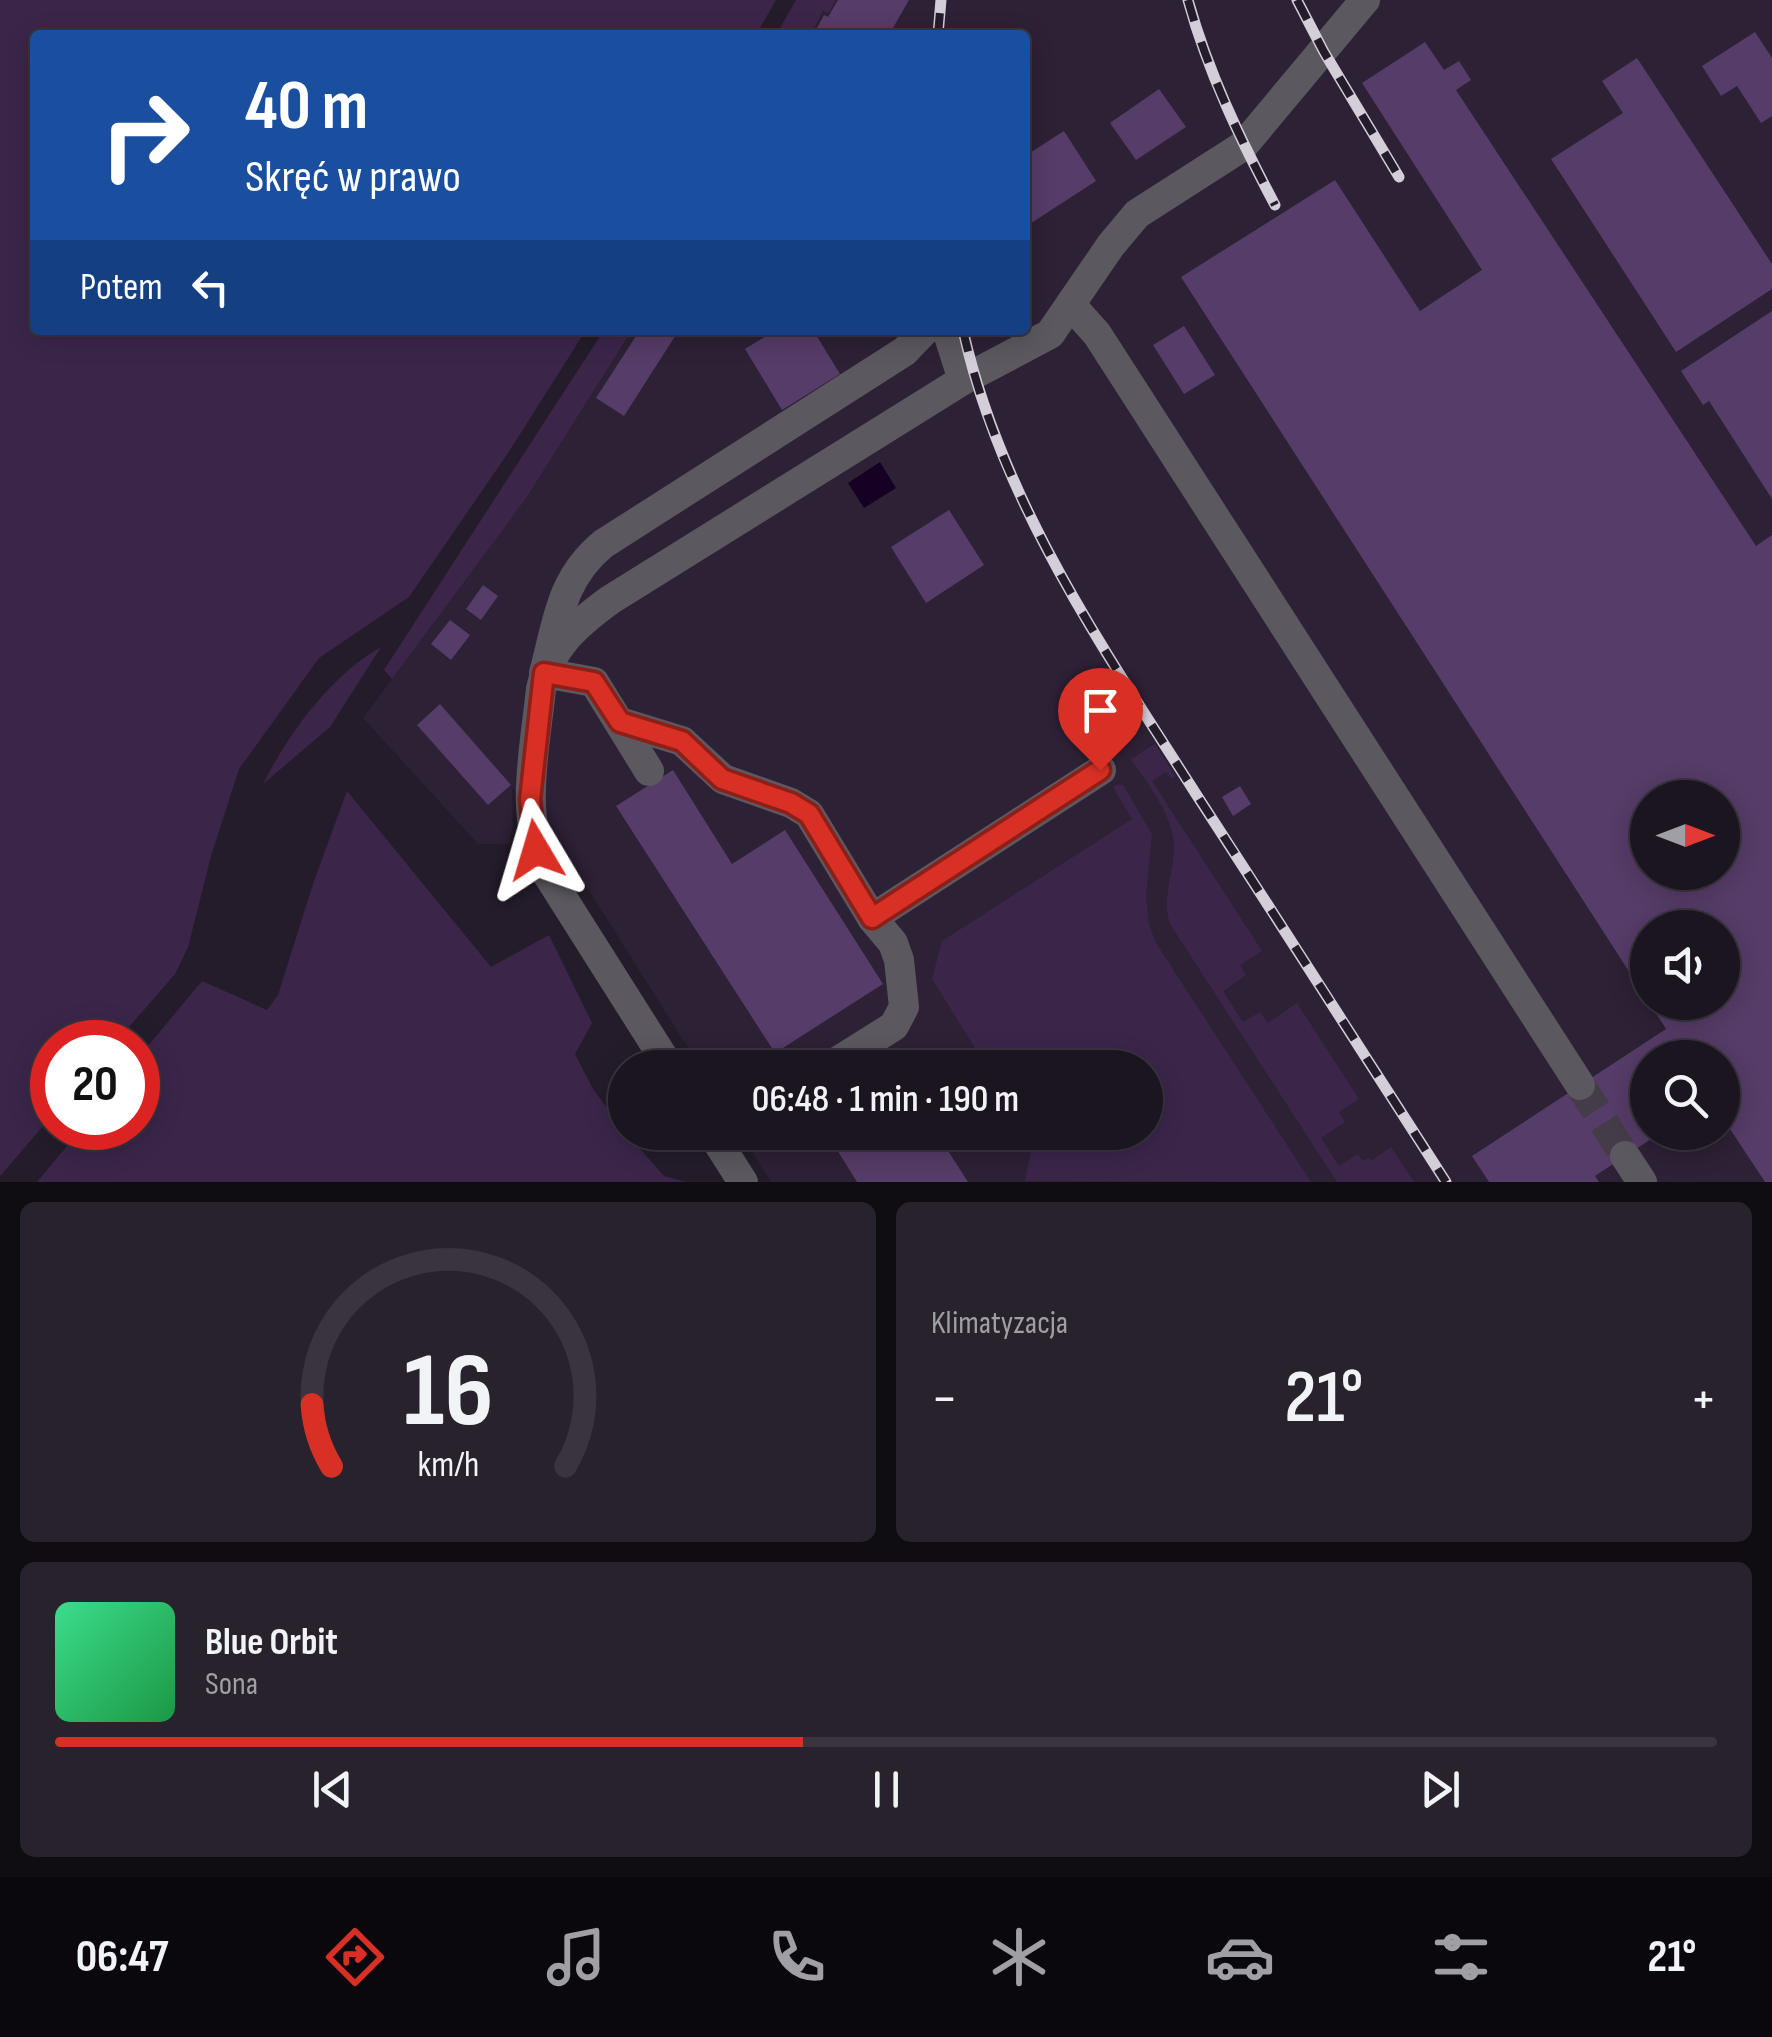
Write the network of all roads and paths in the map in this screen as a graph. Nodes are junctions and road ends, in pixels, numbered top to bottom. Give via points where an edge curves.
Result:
1 (1360, 2) edge
2 (1071, 305) junction
3 (920, 335) edge
4 (949, 335) edge
5 (963, 380) junction
6 (544, 673) junction
7 (620, 722) junction
8 (1100, 770) dead end
9 (648, 772) dead end
10 (872, 918) junction
11 (659, 1050) edge
12 (856, 1050) edge
13 (1580, 1085) tunnel mouth
14 (723, 1150) edge
15 (1626, 1156) tunnel mouth
16 (743, 1182) edge
17 (1642, 1182) edge

1 - 2 lane via 1260,130 1137,214
2 - 5 lane via 1050,334
2 - 13 lane via 1097,334
3 - 6 lane via 586,558 565,593
4 - 5 lane
5 - 6 lane via 610,600 577,624
6 - 7 lane via 594,682
6 - 11 lane via 530,800 536,850
7 - 9 lane
7 - 10 lane via 682,741 722,779 809,814
8 - 10 lane
10 - 12 lane via 899,960 904,1008 894,1026
14 - 16 lane
15 - 17 lane

